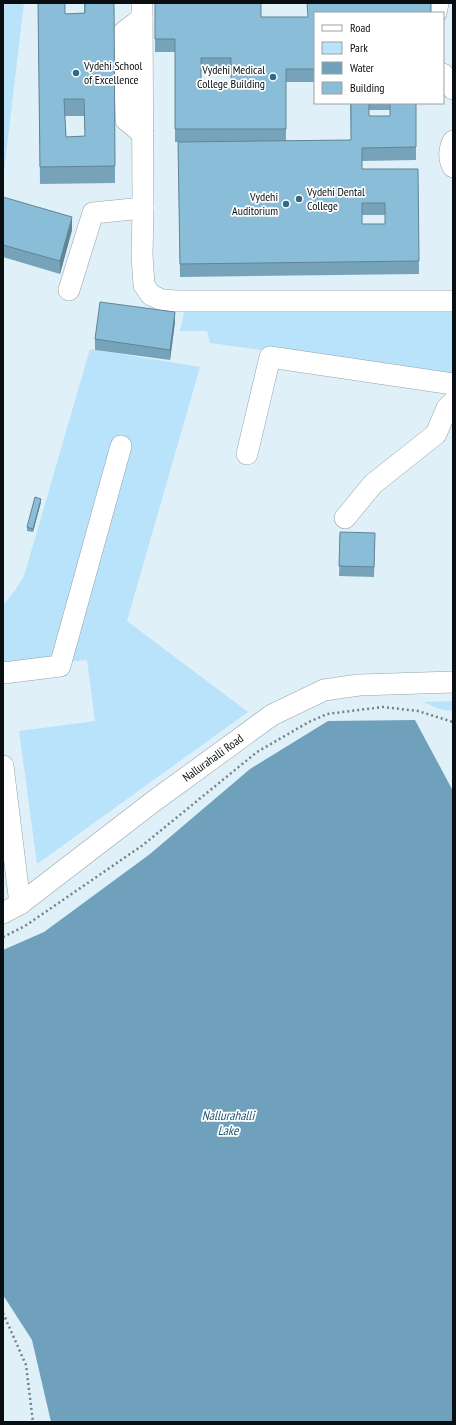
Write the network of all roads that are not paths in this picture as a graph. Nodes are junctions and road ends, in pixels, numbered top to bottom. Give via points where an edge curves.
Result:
1 (142, 10) edge
2 (444, 76) edge
3 (453, 89) edge
4 (453, 141) edge
5 (453, 167) edge
6 (143, 208) junction
7 (69, 290) dead end
8 (453, 301) edge
9 (453, 384) edge
10 (453, 402) edge
11 (121, 446) dead end
12 (248, 454) dead end
13 (345, 518) dead end
14 (3, 673) edge
15 (453, 682) edge
16 (3, 766) edge
17 (12, 908) edge

1 - 6 street
2 - 3 street
4 - 5 street via 450,149
6 - 7 street via 93,213
6 - 8 street via 144,285 151,295 162,300
9 - 12 street via 270,357
10 - 13 street via 447,408 436,434 373,484
11 - 14 street via 60,666
15 - 17 street, Nallurahalli Road via 359,685 324,690 272,715
16 - 17 street

